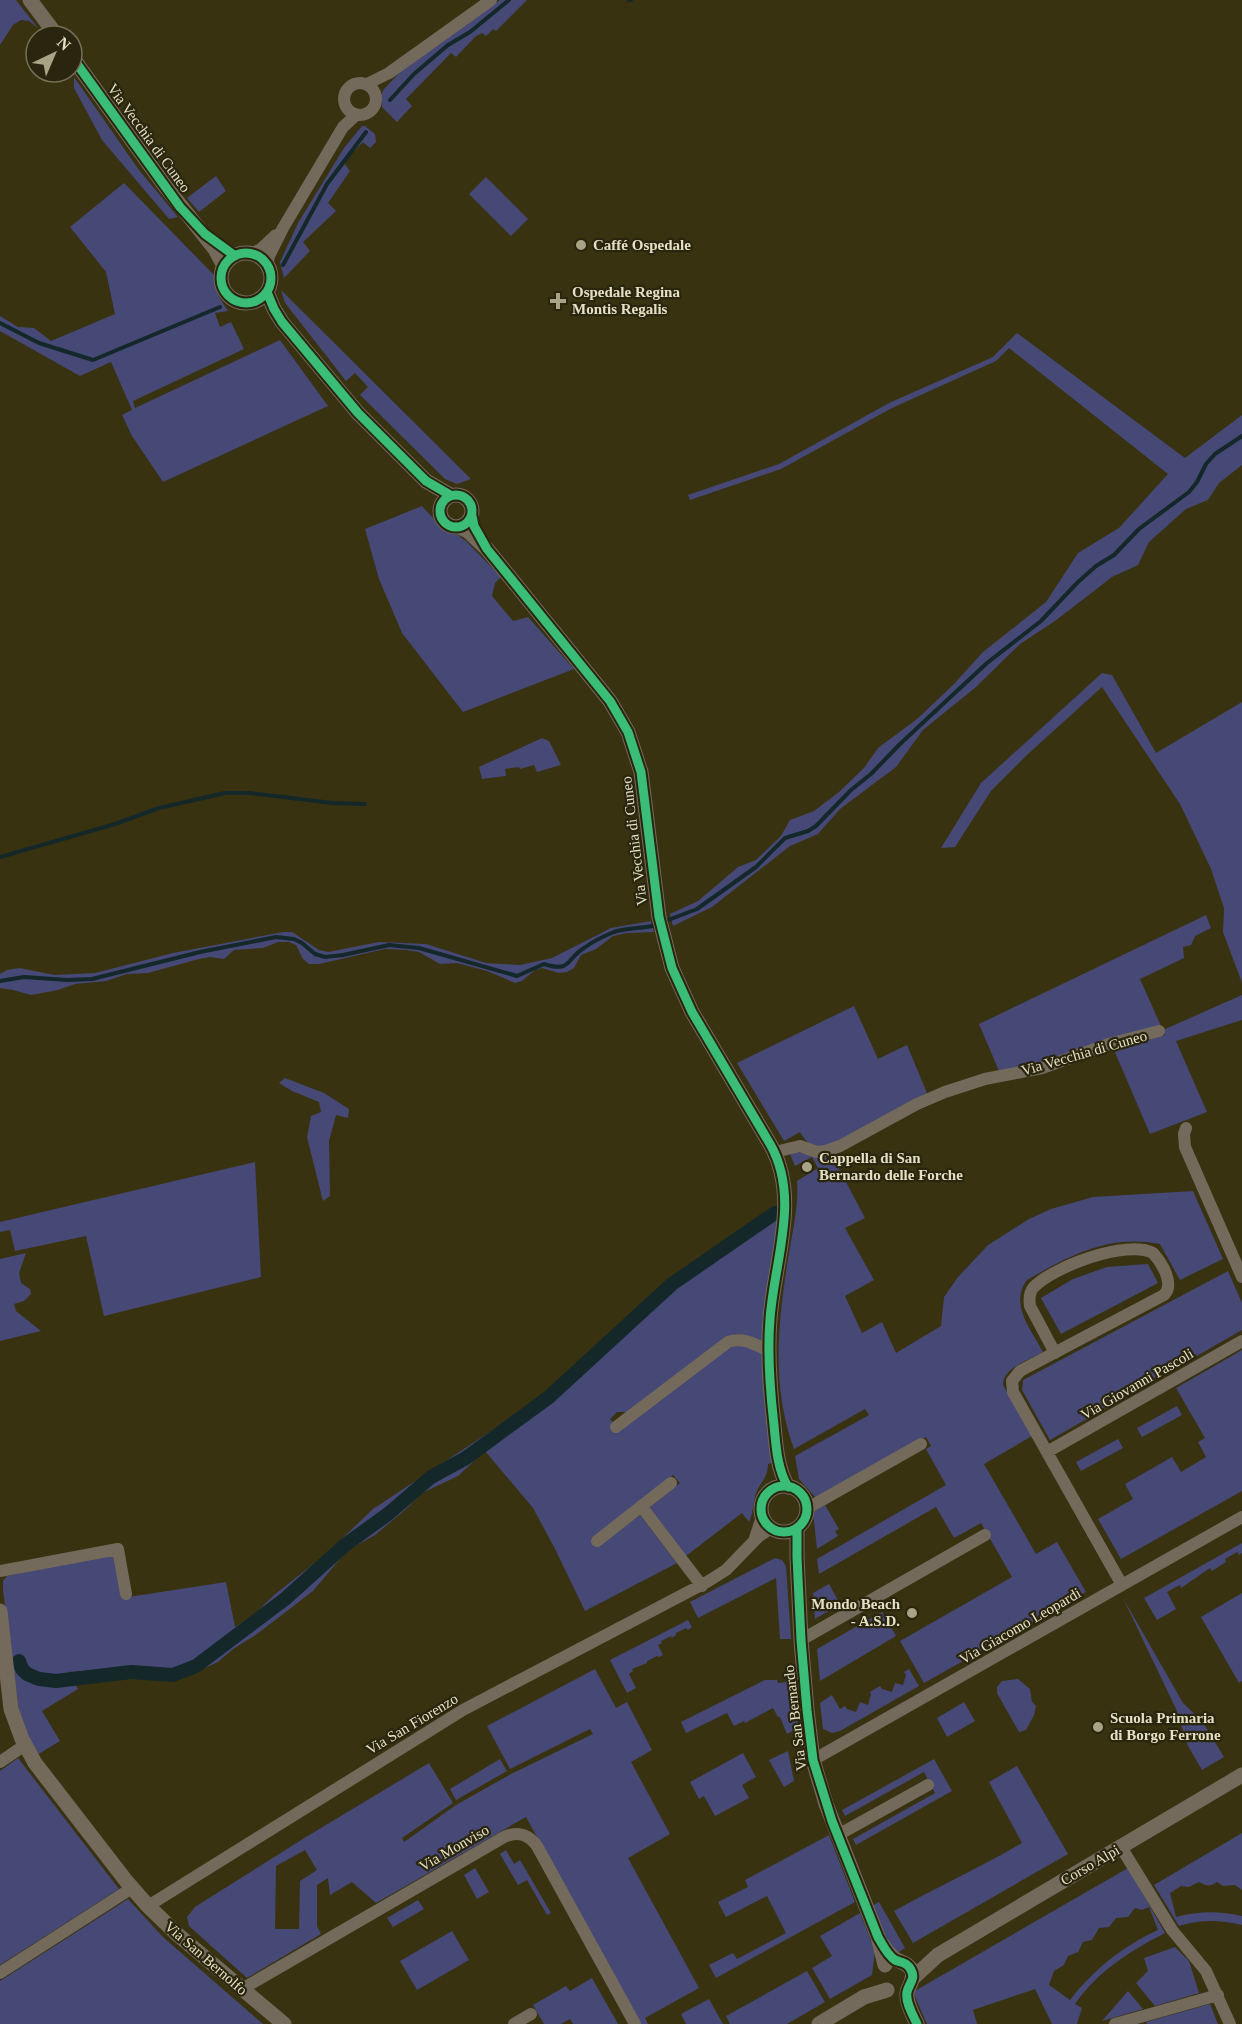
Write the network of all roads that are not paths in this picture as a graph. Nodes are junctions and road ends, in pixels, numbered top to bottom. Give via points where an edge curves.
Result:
1 (30, 0) edge
2 (490, 0) edge
3 (48, 24) edge
4 (389, 73) junction
5 (84, 74) edge
6 (367, 84) junction
7 (376, 95) junction
8 (351, 111) junction
9 (283, 228) junction
10 (251, 254) junction
11 (229, 261) junction
12 (267, 266) junction
13 (267, 292) junction
14 (254, 302) junction
15 (282, 322) junction
16 (446, 499) junction
17 (472, 516) junction
18 (459, 527) junction
19 (487, 549) junction
20 (1159, 1031) dead end
21 (1186, 1128) dead end
22 (775, 1152) junction
23 (1242, 1276) edge
24 (1242, 1341) edge
25 (769, 1351) junction
26 (1055, 1353) junction
27 (616, 1427) dead end
28 (921, 1444) dead end
29 (1047, 1452) junction
30 (671, 1483) dead end
31 (780, 1488) junction
32 (805, 1505) junction
33 (641, 1506) junction
34 (1242, 1516) edge
35 (778, 1526) junction
36 (985, 1535) dead end
37 (597, 1541) dead end
38 (0, 1571) edge
39 (1122, 1585) junction
40 (702, 1586) junction
41 (126, 1594) dead end
42 (0, 1611) edge
43 (801, 1640) junction
44 (25, 1745) junction
45 (813, 1760) junction
46 (0, 1762) edge
47 (1242, 1775) edge
48 (927, 1785) dead end
49 (838, 1835) junction
50 (1121, 1847) junction
51 (132, 1888) junction
52 (148, 1906) junction
53 (0, 1973) edge
54 (896, 1977) junction
55 (242, 1989) junction
56 (1218, 1995) junction
57 (531, 2014) dead end
58 (914, 2017) edge
59 (284, 2024) edge
60 (514, 2024) edge
61 (635, 2024) edge
62 (819, 2024) edge
63 (1115, 2024) edge
64 (1230, 2024) edge

1 - 3 street
2 - 4 street
4 - 6 street
4 - 7 street
5 - 11 street, Via Vecchia di Cuneo via 175,200
6 - 7 street
6 - 8 street via 348,88 345,94
7 - 8 street via 372,110 362,115
8 - 9 street
9 - 10 street
9 - 12 street
10 - 11 street
10 - 12 street
11 - 14 street, Via Vecchia di Cuneo via 221,275 226,294 234,301
12 - 13 street, Via Vecchia di Cuneo
13 - 14 street
13 - 15 street, Via Vecchia di Cuneo
14 - 15 street, Via Vecchia di Cuneo
15 - 16 street, Via Vecchia di Cuneo via 346,400
16 - 17 street, Via Vecchia di Cuneo via 461,495 466,498
16 - 18 street, Via Vecchia di Cuneo via 441,517 445,523
17 - 18 street
17 - 19 street, Via Vecchia di Cuneo
18 - 19 street, Via Vecchia di Cuneo
19 - 22 street, Via Vecchia di Cuneo via 610,701 628,732 644,786 660,924 672,968 692,1012
20 - 22 street, Via Vecchia di Cuneo via 1042,1068 985,1079 945,1092 826,1151 800,1146
21 - 23 street via 1185,1147
22 - 25 street via 786,1206
24 - 29 street, Via Giovanni Pascoli
25 - 27 street via 748,1341 728,1342
25 - 31 street
26 - 26 street via 1167,1292 1169,1281 1153,1253 1142,1250 1102,1254 1069,1265 1035,1286 1029,1297 1030,1306
26 - 29 street via 1016,1374 1012,1382
28 - 32 street via 822,1500
29 - 39 street
30 - 33 street
31 - 32 street via 801,1494
31 - 35 street via 762,1501
32 - 35 street via 804,1520
33 - 37 street
33 - 40 street
34 - 39 street, Via Giacomo Leopardi
35 - 40 street, Via San Fiorenzo via 759,1528 753,1542 726,1570
35 - 43 street, Via San Bernardo via 792,1542 796,1557
36 - 43 street
38 - 41 street via 118,1549
39 - 45 street, Via Giacomo Leopardi
40 - 52 street, Via San Fiorenzo via 463,1710
42 - 44 street, Via San Bernolfo via 10,1702
43 - 45 street, Via San Bernardo
44 - 46 street
44 - 51 street, Via San Bernolfo via 39,1770
45 - 49 street, Via San Bernardo
47 - 50 street, Corso Alpi
48 - 49 street
49 - 54 street, Via San Bernardo
50 - 54 street, Corso Alpi
50 - 56 street via 1172,1930 1206,1971
51 - 52 street, Via San Bernolfo
51 - 53 street
52 - 55 street, Via San Bernolfo
54 - 58 street, Via San Bernardo
54 - 62 street, Corso Alpi
55 - 59 street, Via San Bernolfo
55 - 61 street, Via Monviso via 504,1837 520,1833 537,1846
56 - 63 street
56 - 64 street
57 - 60 street

